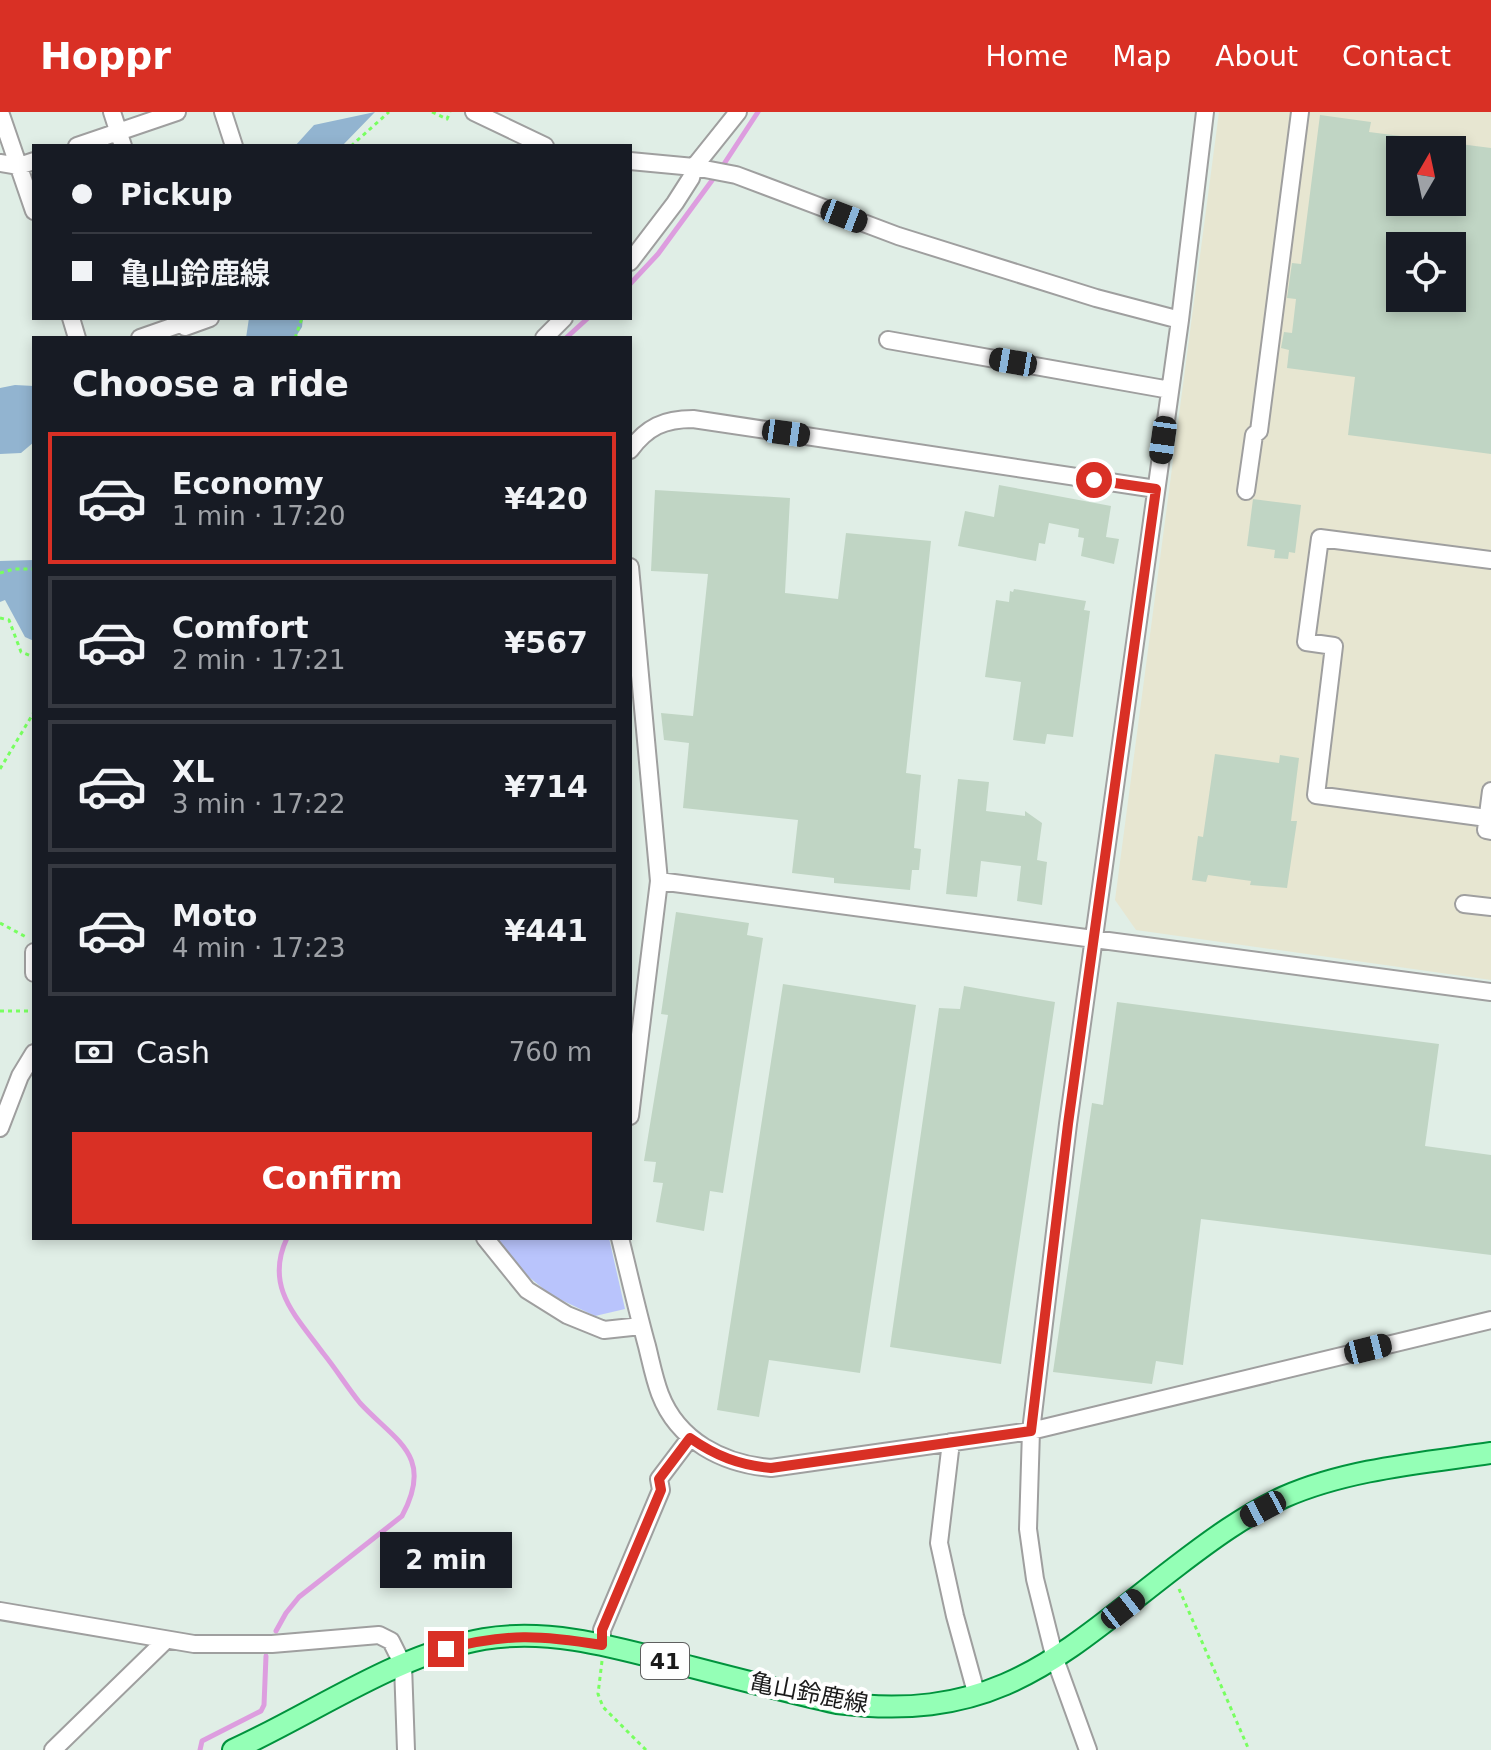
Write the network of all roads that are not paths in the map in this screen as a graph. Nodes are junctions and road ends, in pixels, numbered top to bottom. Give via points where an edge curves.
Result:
1 (0, 112) edge
2 (112, 112) edge
3 (177, 112) edge
4 (223, 112) edge
5 (474, 112) edge
6 (738, 112) edge
7 (1205, 112) edge
8 (1300, 112) edge
9 (121, 139) edge
10 (90, 144) edge
11 (233, 144) edge
12 (541, 144) edge
13 (632, 161) edge
14 (0, 163) edge
15 (26, 164) edge
16 (699, 168) junction
17 (32, 199) edge
18 (632, 259) edge
19 (562, 320) edge
20 (1180, 320) junction
21 (185, 326) edge
22 (148, 336) edge
23 (546, 336) edge
24 (888, 340) dead end
25 (1170, 390) junction
26 (632, 447) edge
27 (1156, 489) junction
28 (1246, 491) dead end
29 (1491, 560) edge
30 (632, 589) edge
31 (1491, 791) edge
32 (1489, 825) edge
33 (659, 881) junction
34 (1464, 904) dead end
35 (1491, 907) edge
36 (1094, 938) junction
37 (1491, 992) edge
38 (32, 1057) edge
39 (632, 1100) edge
40 (0, 1128) edge
41 (487, 1240) edge
42 (620, 1240) edge
43 (1491, 1320) edge
44 (641, 1326) junction
45 (1031, 1431) junction
46 (951, 1442) junction
47 (685, 1444) junction
48 (1491, 1453) edge
49 (0, 1611) edge
50 (166, 1640) junction
51 (602, 1645) junction
52 (1055, 1659) junction
53 (403, 1665) junction
54 (977, 1696) junction
55 (53, 1750) edge
56 (233, 1750) edge
57 (406, 1750) edge
58 (1088, 1750) edge

1 - 15 street
2 - 9 street
3 - 9 street
4 - 11 street
5 - 12 street
6 - 16 street
7 - 20 street
8 - 28 street via 1259,431 1254,435
9 - 10 street
13 - 16 street
14 - 15 street
15 - 17 street
16 - 18 street
16 - 20 street via 736,175 898,236
19 - 23 street
20 - 25 street
21 - 22 street
24 - 25 street
25 - 27 street
26 - 27 street via 661,422 693,419
27 - 36 street
29 - 32 street via 1320,538 1306,642 1334,646 1316,795
30 - 33 street
31 - 32 street
33 - 36 street
33 - 39 street
34 - 35 street
36 - 37 street
36 - 45 street
38 - 40 street
41 - 44 street via 527,1290 567,1315 604,1330
42 - 44 street
43 - 45 street
44 - 47 street via 660,1395
45 - 46 street
45 - 52 street via 1028,1529
46 - 47 street via 771,1468 735,1463
46 - 54 street via 939,1543
47 - 51 street via 659,1479 661,1490 602,1630
48 - 52 main road, 亀山鈴鹿線 / 41 via 1358,1474 1283,1498 1242,1519
49 - 50 street
50 - 53 street via 272,1644 379,1635 391,1641
50 - 55 street
51 - 53 main road, 亀山鈴鹿線 / 41 via 546,1636 500,1638
51 - 54 main road, 亀山鈴鹿線 / 41 via 837,1703 917,1706
52 - 54 main road, 亀山鈴鹿線 / 41
52 - 58 street
53 - 56 main road, 亀山鈴鹿線 / 41
53 - 57 street

